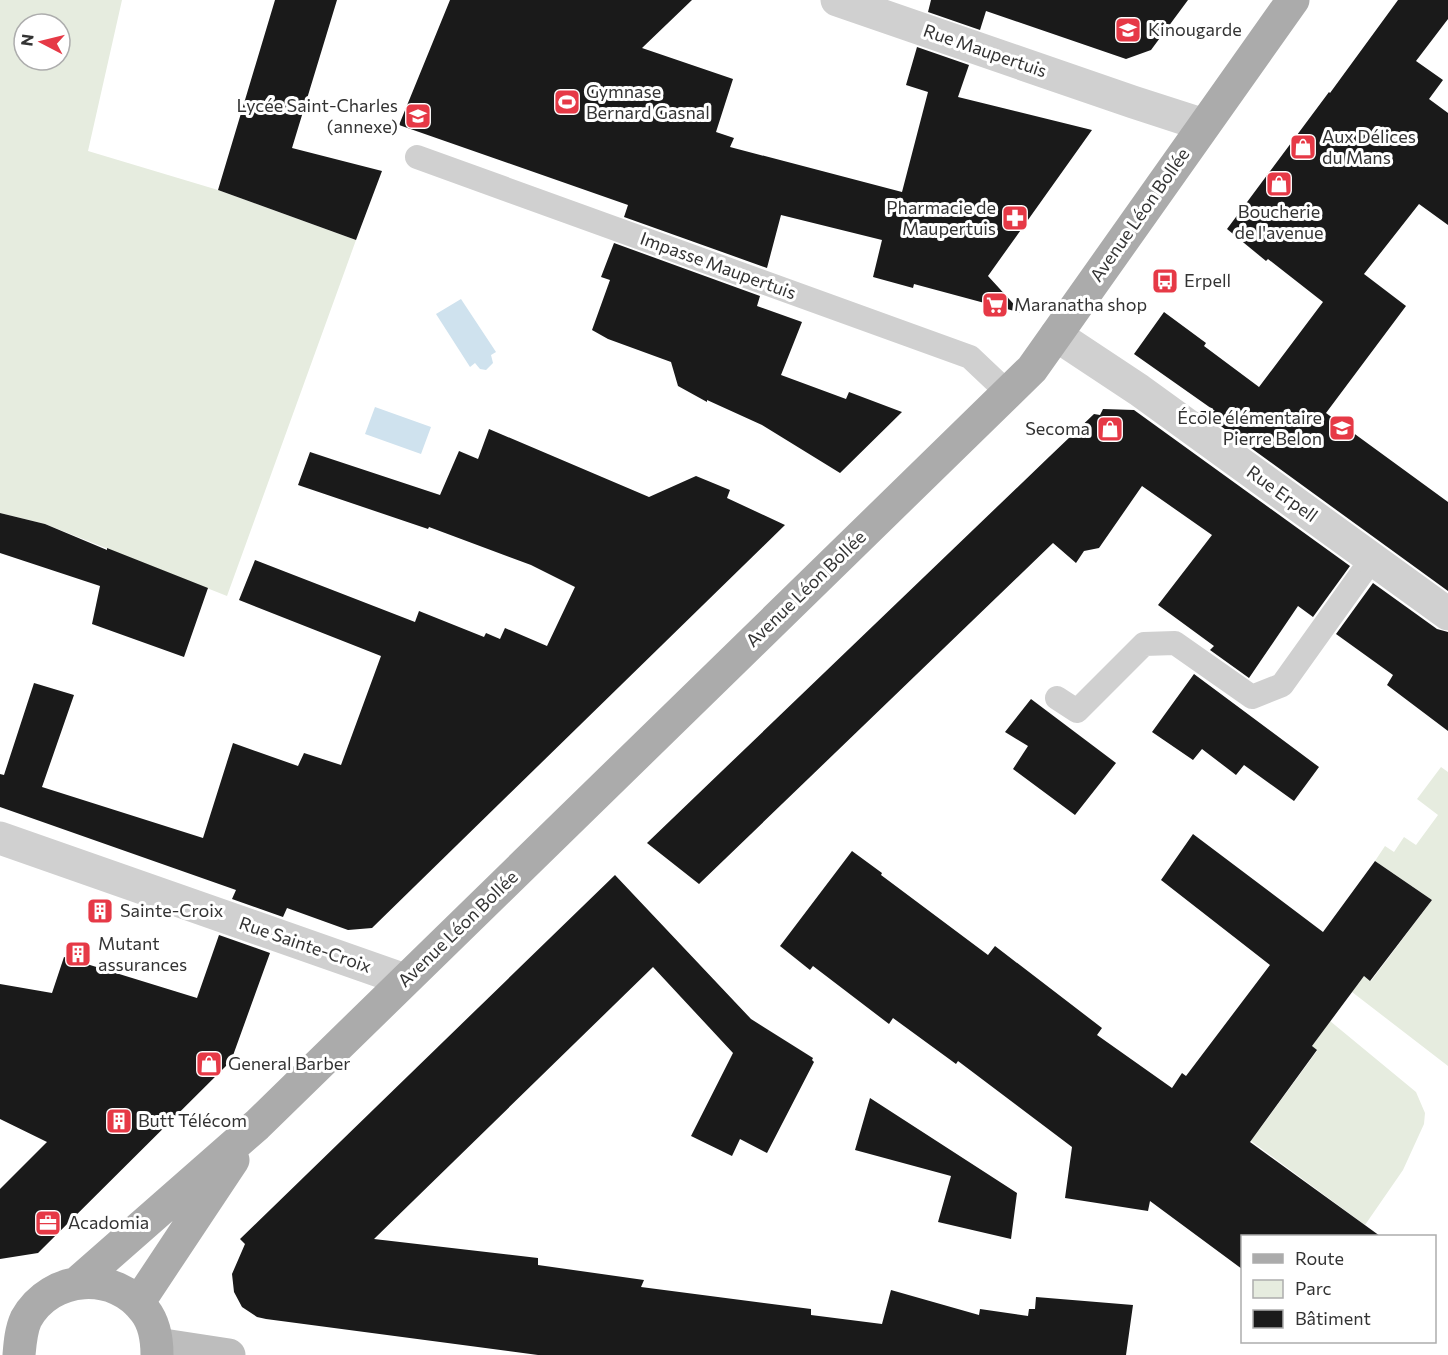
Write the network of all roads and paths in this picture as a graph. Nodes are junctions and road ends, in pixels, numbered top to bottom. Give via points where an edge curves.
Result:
1 (837, 0) edge
2 (1293, 0) edge
3 (1204, 124) junction
4 (417, 157) dead end
5 (1056, 335) junction
6 (1007, 393) junction
7 (1372, 559) junction
8 (1448, 614) edge
9 (1057, 698) dead end
10 (0, 838) edge
11 (405, 980) junction
12 (256, 1125) junction
13 (76, 1283) junction
14 (138, 1303) junction
15 (13, 1318) edge
16 (157, 1349) edge
17 (19, 1355) edge
18 (229, 1355) edge

1 - 3 street, Rue Maupertuis
2 - 3 main road, Avenue Léon Bollée
3 - 5 main road, Avenue Léon Bollée
4 - 6 lane, Impasse Maupertuis via 970,357
5 - 6 main road, Avenue Léon Bollée via 1032,369
5 - 7 street, Rue Erpell via 1139,390
6 - 11 main road, Avenue Léon Bollée
7 - 8 street, Rue Erpell
7 - 9 lane via 1282,685 1252,697 1175,643 1144,644 1077,711
10 - 11 street, Rue Sainte-Croix
11 - 12 main road, Avenue Léon Bollée
12 - 13 main road, Avenue Léon Bollée
12 - 14 main road, Avenue Léon Bollée
13 - 14 main road via 110,1286
13 - 15 main road via 47,1295
14 - 16 main road via 151,1322
15 - 17 main road via 22,1331
16 - 18 main road

